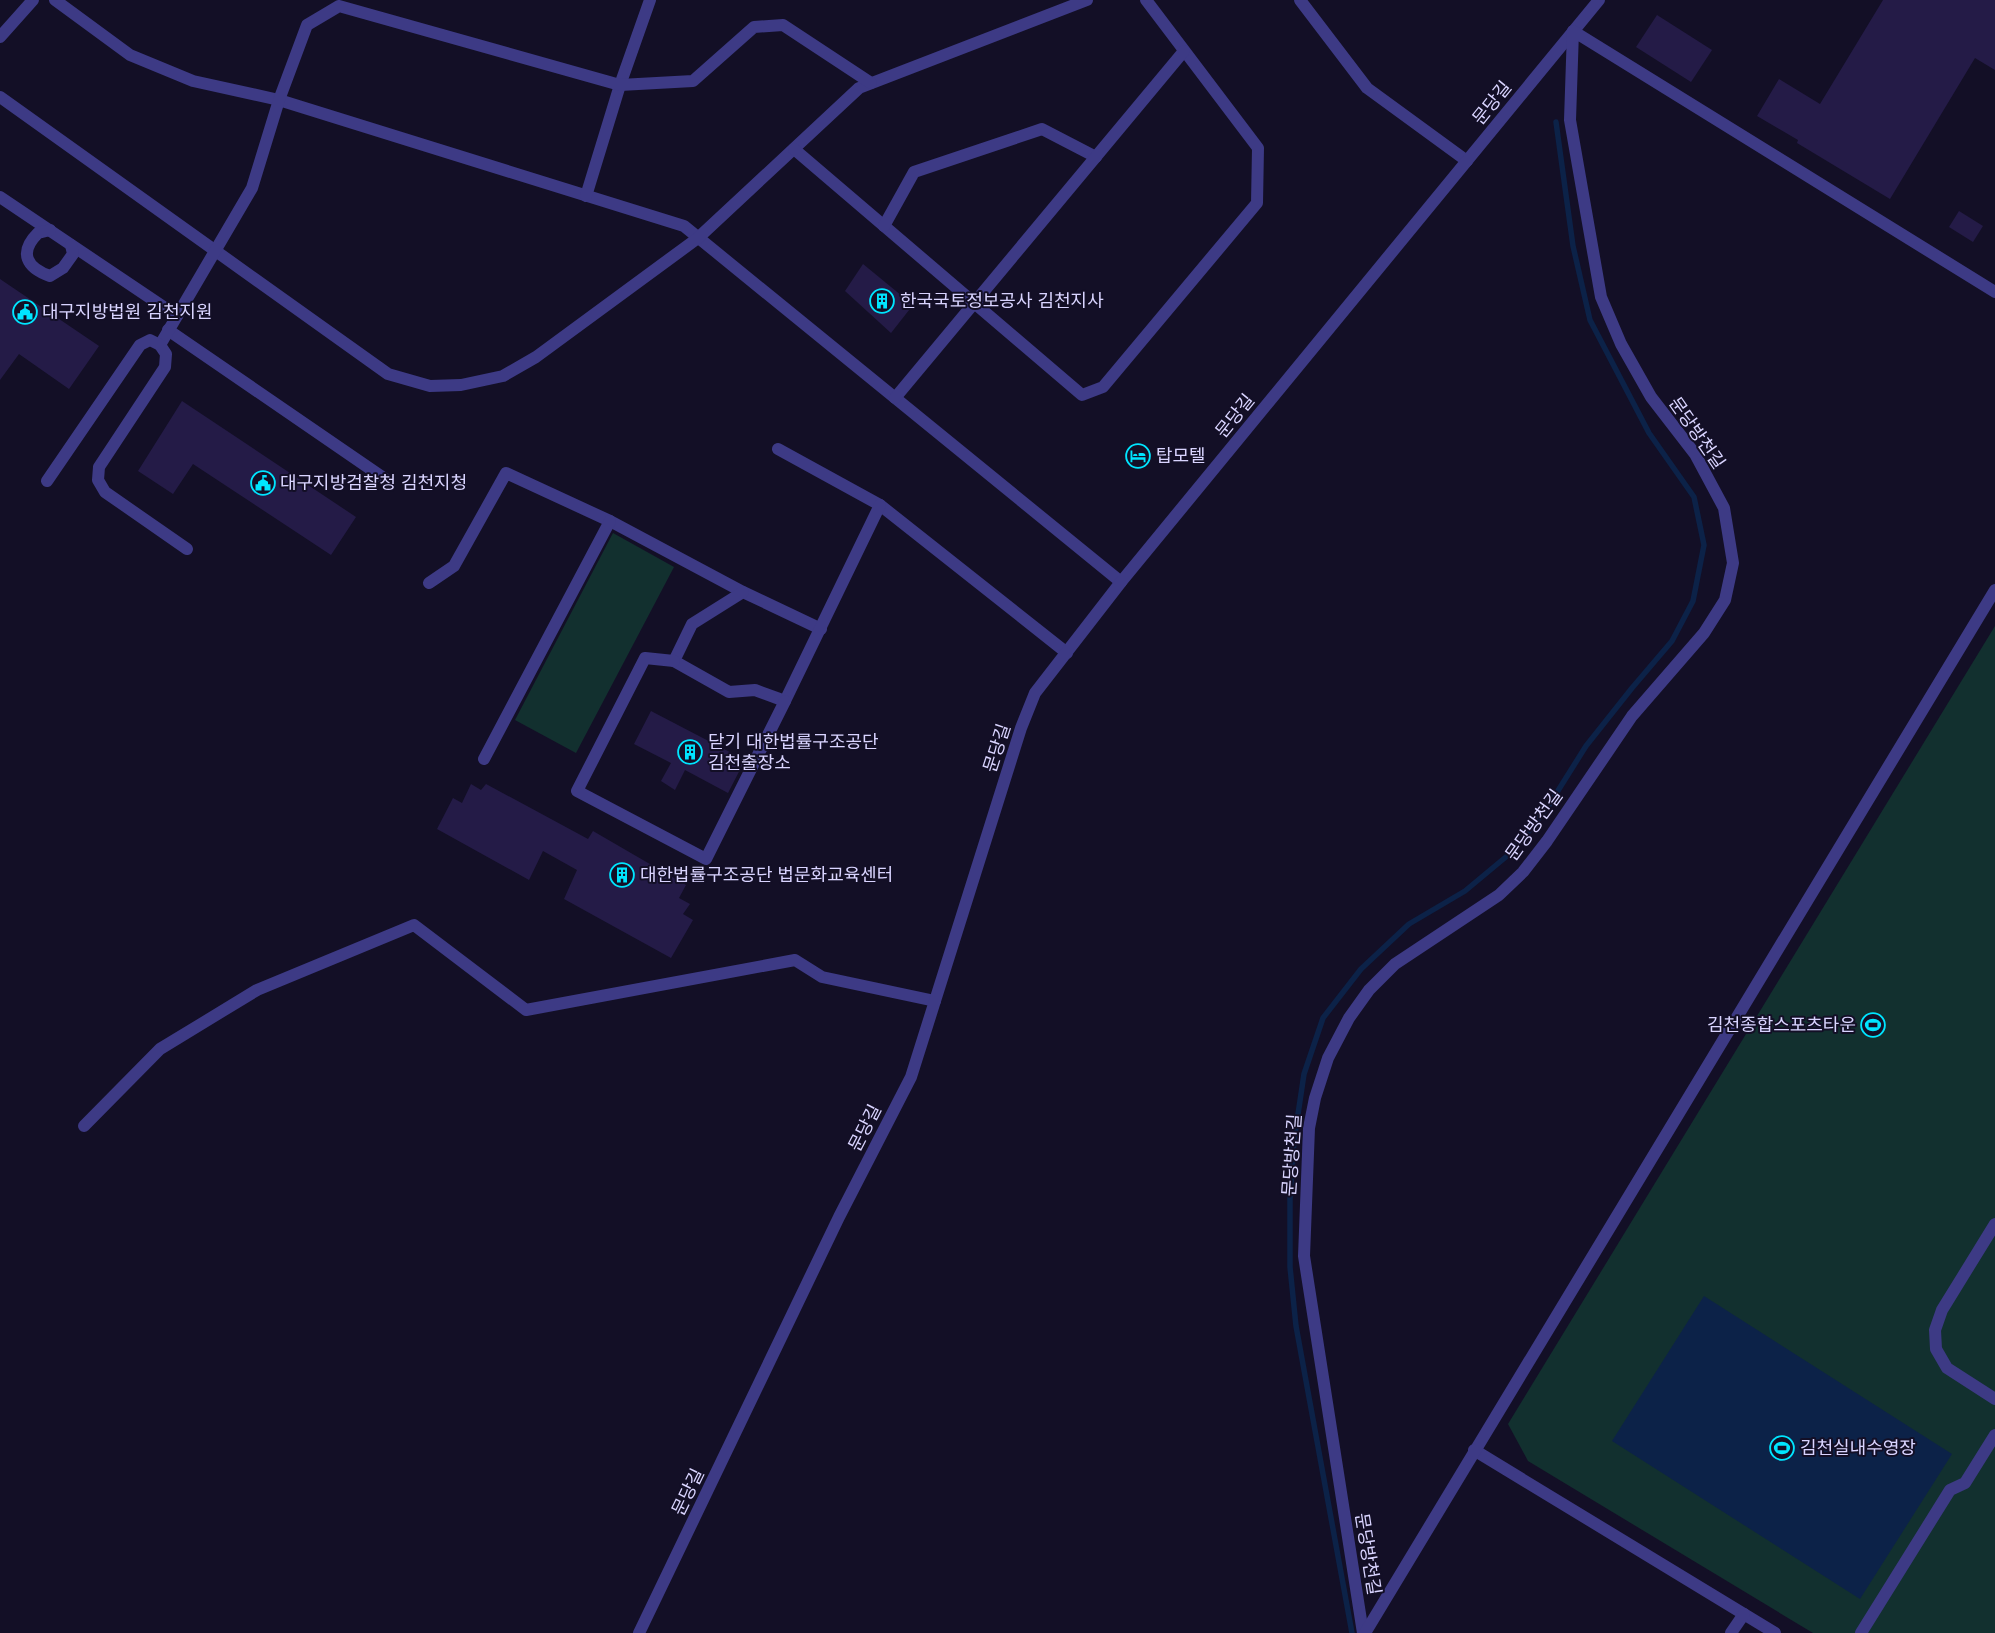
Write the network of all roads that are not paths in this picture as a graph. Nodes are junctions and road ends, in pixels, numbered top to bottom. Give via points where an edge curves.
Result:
1 (33, 0) edge
2 (55, 0) edge
3 (650, 0) edge
4 (1087, 0) edge
5 (1146, 0) edge
6 (1300, 0) edge
7 (1599, 0) edge
8 (1573, 32) junction
9 (0, 37) edge
10 (1184, 50) junction
11 (871, 83) junction
12 (620, 85) junction
13 (0, 97) edge
14 (279, 100) junction
15 (794, 149) junction
16 (1096, 156) junction
17 (1467, 161) junction
18 (0, 196) edge
19 (586, 196) junction
20 (884, 226) junction
21 (50, 230) junction
22 (698, 238) junction
23 (71, 245) junction
24 (215, 250) junction
25 (1995, 292) edge
26 (974, 303) junction
27 (178, 316) junction
28 (168, 330) junction
29 (160, 345) junction
30 (895, 398) junction
31 (778, 449) dead end
32 (47, 481) dead end
33 (388, 481) dead end
34 (880, 505) junction
35 (610, 520) junction
36 (187, 549) dead end
37 (1121, 582) junction
38 (430, 583) dead end
39 (1995, 590) edge
40 (743, 592) junction
41 (821, 629) junction
42 (1066, 653) junction
43 (674, 660) junction
44 (785, 701) junction
45 (484, 760) dead end
46 (935, 1001) junction
47 (84, 1126) dead end
48 (1995, 1224) edge
49 (1995, 1399) edge
50 (1995, 1435) edge
51 (1474, 1450) junction
52 (1744, 1614) junction
53 (639, 1633) edge
54 (1364, 1633) edge
55 (1731, 1633) edge
56 (1775, 1633) edge
57 (1861, 1633) edge

1 - 9 street
2 - 14 street via 130,55 193,80
3 - 12 street
4 - 11 street
5 - 10 street
6 - 17 street via 1367,88
7 - 8 street, 문당길
8 - 17 street, 문당길
8 - 25 street
8 - 54 street, 문당방천길 via 1570,120 1601,297 1621,344 1650,397 1696,454 1724,508 1733,564 1725,600 1704,633 1632,716 1523,872 1499,895 1394,964 1369,990 1349,1018 1328,1058 1309,1128 1304,1256
10 - 16 street
10 - 26 street via 1258,148 1257,203 1103,387 1082,395
11 - 12 street via 783,25 754,27 692,81
11 - 15 street via 859,88
12 - 14 street via 339,6 307,24
12 - 19 street
13 - 24 street
14 - 19 street
14 - 24 street via 252,188
15 - 20 street
15 - 22 street
16 - 20 street via 1042,129 914,172
16 - 26 street
17 - 37 street, 문당길
18 - 21 street
19 - 22 street via 684,226
20 - 26 street
21 - 23 street
21 - 23 street via 38,233 28,246 30,265 37,271 50,276 63,268 73,254
22 - 24 street via 536,357 503,376 461,385 430,386 388,374
22 - 30 street
23 - 27 street
24 - 27 street
26 - 30 street
27 - 28 street
28 - 29 street
28 - 33 street
29 - 32 street via 150,340 140,345
29 - 36 street via 166,354 165,367 99,467 98,480 105,492
30 - 37 street
31 - 34 street
34 - 41 street
34 - 42 street
35 - 38 street via 506,473 454,566
35 - 40 street
35 - 45 street
37 - 42 street, 문당길
39 - 51 street
40 - 41 street
40 - 43 street via 692,624
41 - 44 street
42 - 46 street, 문당길 via 1035,693 1021,728
43 - 44 street via 729,692 755,690
43 - 44 street via 645,658 577,791 706,859
46 - 47 street via 822,977 795,960 526,1010 414,925 257,990 176,1039 160,1049
46 - 53 street, 문당길 via 911,1077 839,1217
48 - 49 street via 1942,1310 1935,1330 1936,1349 1947,1368
50 - 57 street via 1965,1483 1950,1490
51 - 52 street
51 - 54 street
52 - 55 street
52 - 56 street

